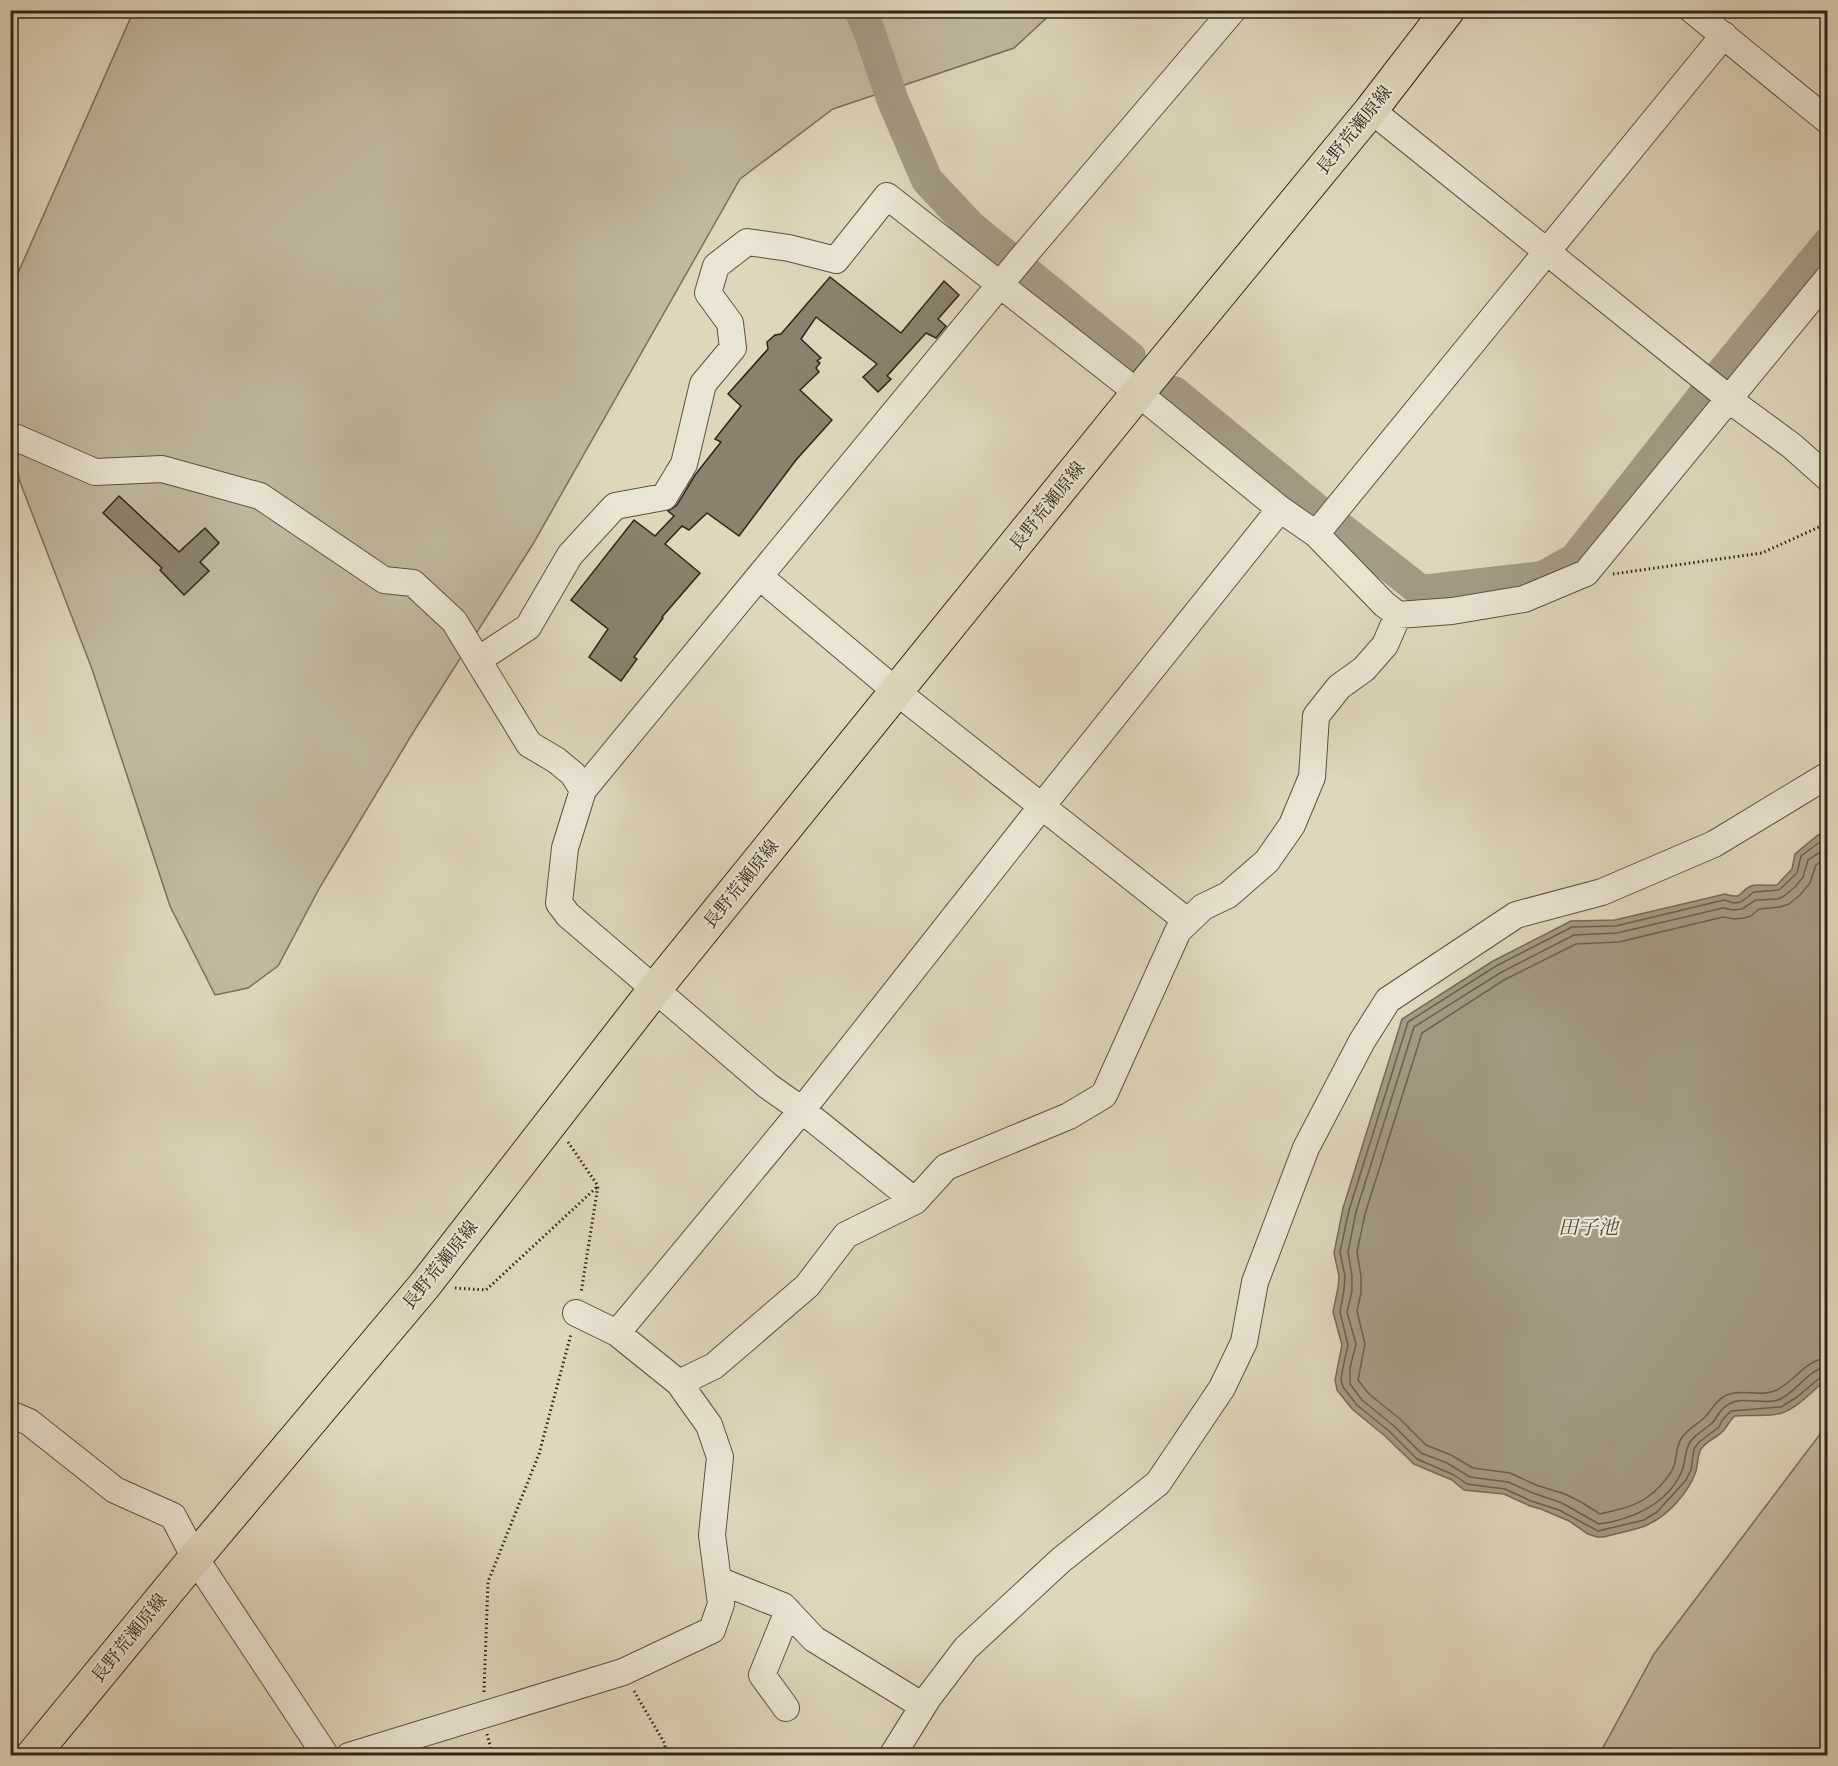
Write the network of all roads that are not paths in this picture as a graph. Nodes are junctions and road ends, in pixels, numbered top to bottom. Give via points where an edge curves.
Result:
1 (1233, 10) edge
2 (1448, 10) edge
3 (1692, 10) edge
4 (1724, 35) junction
5 (1371, 110) junction
6 (1827, 121) edge
7 (1547, 252) junction
8 (1827, 278) edge
9 (1004, 280) junction
10 (1717, 389) junction
11 (1138, 393) junction
12 (10, 435) edge
13 (1827, 478) edge
14 (1280, 509) junction
15 (1325, 523) junction
16 (760, 577) junction
17 (1398, 615) junction
18 (478, 660) junction
19 (897, 692) junction
20 (1827, 775) edge
21 (583, 790) junction
22 (1042, 806) junction
23 (1186, 921) junction
24 (655, 989) junction
25 (802, 1110) junction
26 (915, 1201) junction
27 (576, 1313) road end
28 (617, 1333) junction
29 (679, 1383) junction
30 (10, 1414) edge
31 (195, 1558) junction
32 (718, 1580) junction
33 (788, 1611) junction
34 (923, 1706) junction
35 (786, 1708) dead end
36 (32, 1755) edge
37 (326, 1755) edge
38 (349, 1755) edge
39 (892, 1755) edge

1 - 9 street
2 - 5 main road, 長野荒瀬原線
3 - 4 street
4 - 6 street
4 - 7 street
5 - 7 street
5 - 11 main road, 長野荒瀬原線
7 - 10 street
7 - 15 street
8 - 10 street
9 - 11 street
9 - 16 street
9 - 18 street via 887,196 836,260 747,242 716,266 708,293 730,323 733,348 703,384 684,464 664,497 615,506 570,555 528,627
10 - 13 street
10 - 17 street via 1586,573 1524,599
11 - 14 street
11 - 19 main road, 長野荒瀬原線
12 - 18 street via 95,472 162,469 260,496 384,580 413,583 454,621
14 - 15 street
14 - 22 street
15 - 17 street via 1384,604
16 - 19 street
16 - 21 street
17 - 23 street via 1385,645 1364,669 1339,687 1316,716 1312,777 1292,825 1267,861 1228,895 1203,906
18 - 21 street via 529,744 573,774
19 - 22 street
19 - 24 main road, 長野荒瀬原線
20 - 34 street via 1714,844 1602,892 1516,915 1388,1000 1306,1148 1254,1282 1244,1342 1222,1388 1158,1483 1061,1560 966,1648
21 - 24 street via 565,848 559,903
22 - 23 street
22 - 25 street
23 - 26 street via 1104,1095 1069,1116 946,1167
24 - 25 street via 768,1086
24 - 31 main road, 長野荒瀬原線 via 424,1286
25 - 26 street
25 - 28 street
26 - 29 street via 846,1235 807,1286 714,1366
27 - 28 street
28 - 29 street
29 - 32 street via 709,1425 720,1457 712,1535
30 - 31 street via 29,1422 115,1490 173,1516
31 - 36 main road, 長野荒瀬原線
31 - 37 street
32 - 33 street
32 - 38 street via 721,1604 712,1630 622,1672
33 - 34 street via 814,1638
33 - 35 street via 762,1675
34 - 39 street

